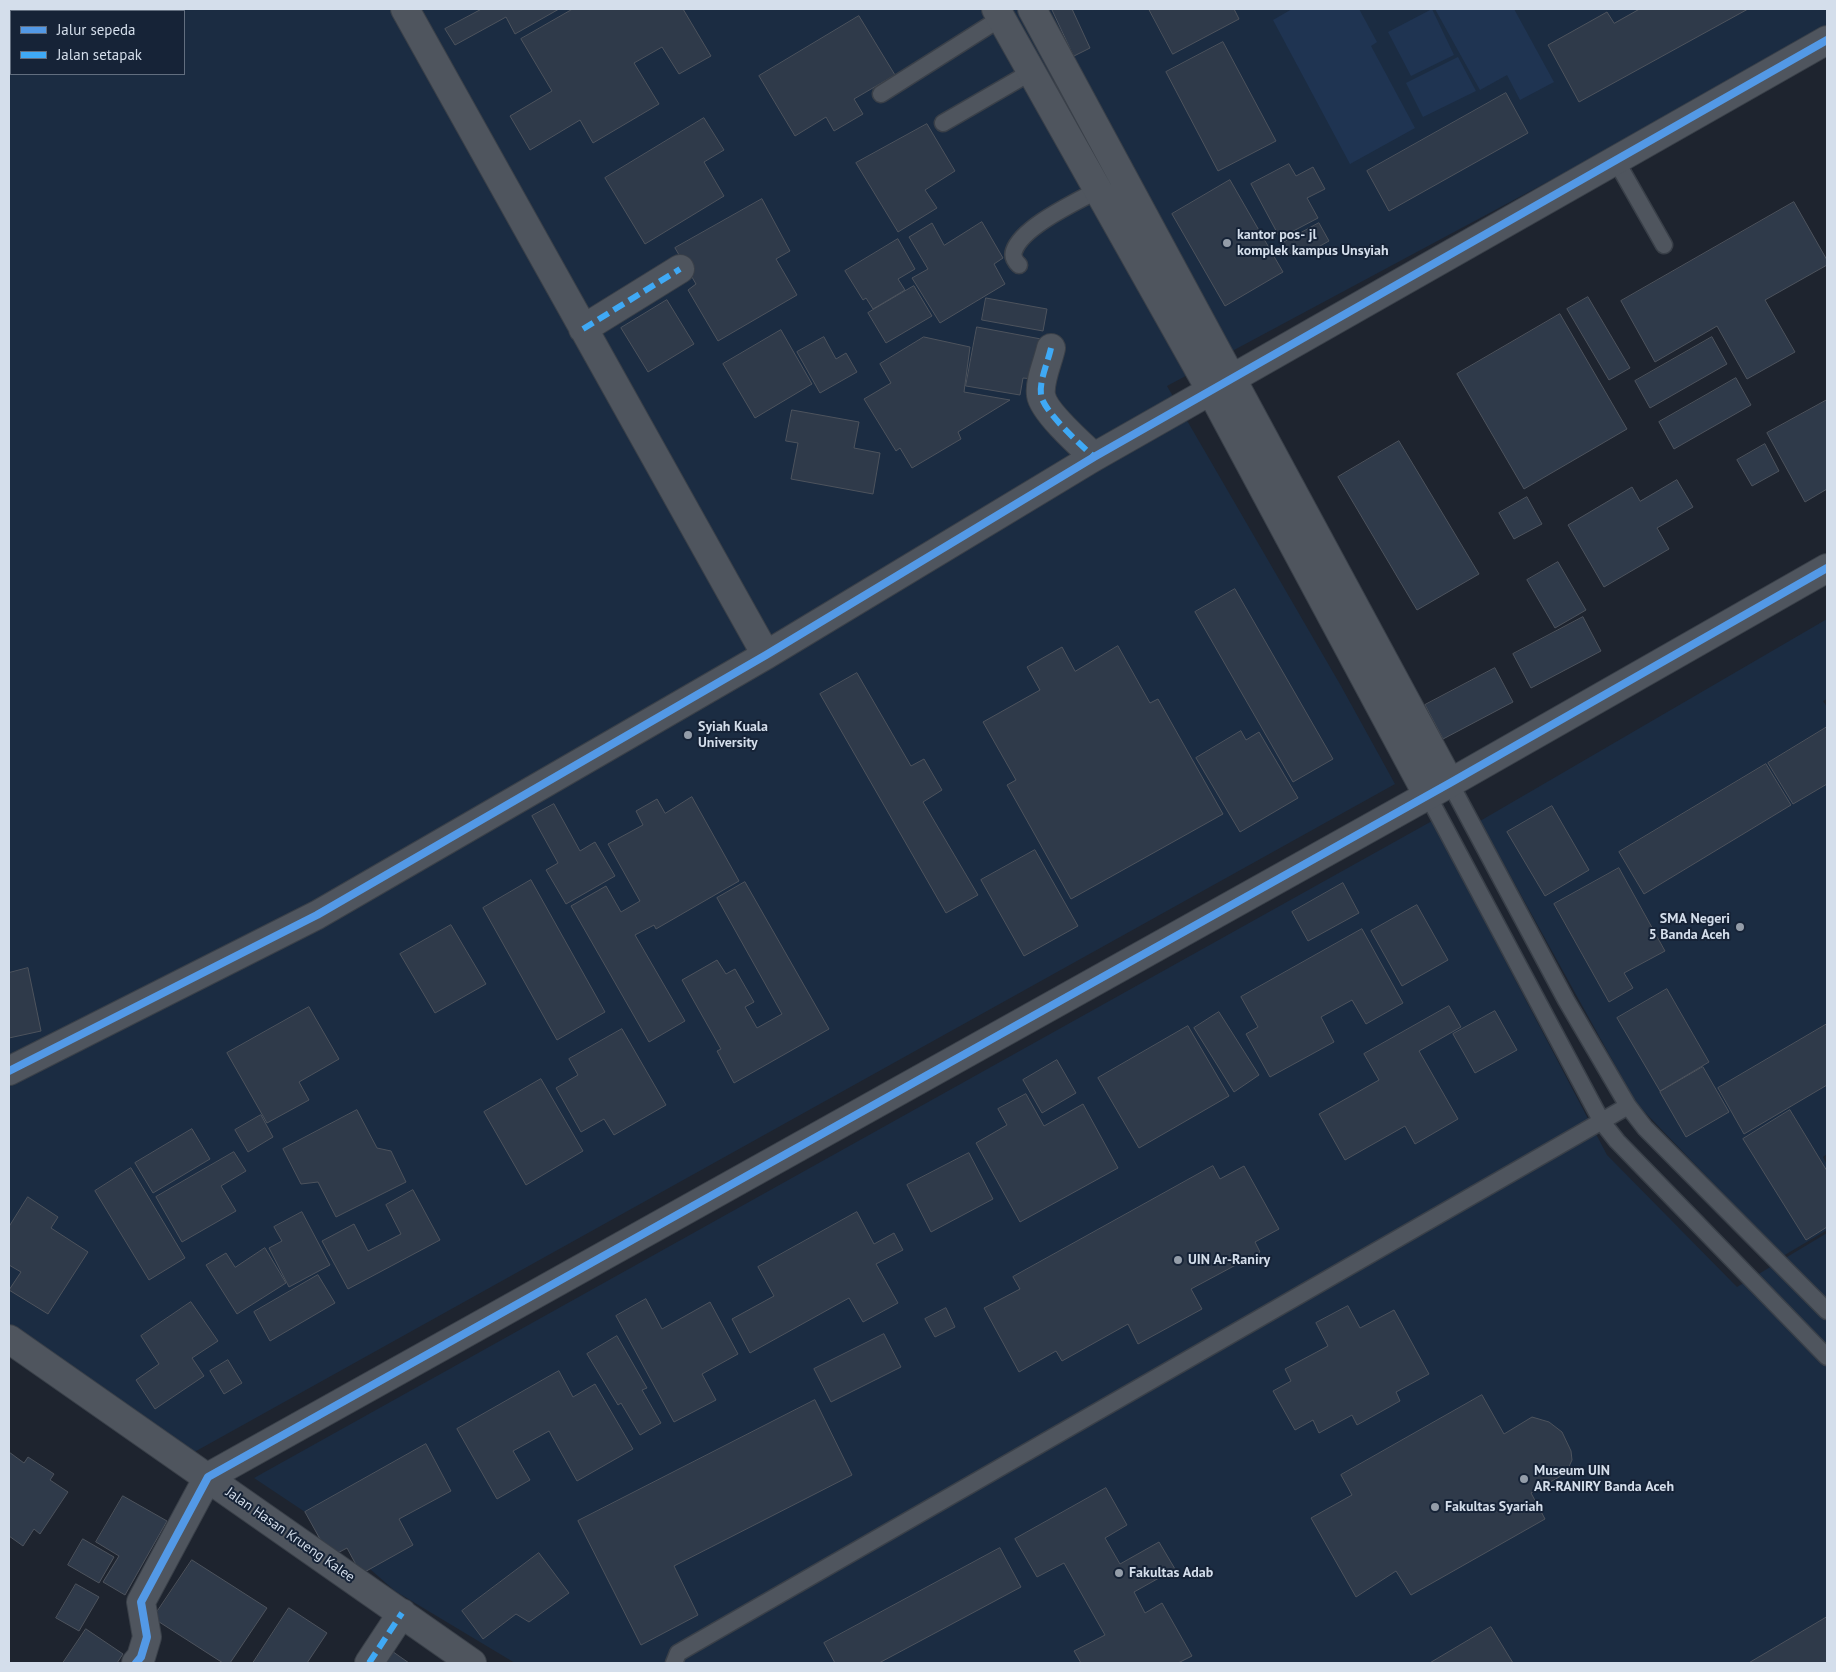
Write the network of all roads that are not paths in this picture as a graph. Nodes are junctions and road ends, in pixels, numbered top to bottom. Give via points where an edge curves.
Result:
1 (405, 9) edge
2 (1032, 9) edge
3 (998, 14) edge
4 (1827, 40) edge
5 (1030, 72) junction
6 (881, 94) dead end
7 (943, 123) dead end
8 (1615, 159) junction
9 (1096, 191) junction
10 (1664, 245) dead end
11 (1018, 265) dead end
12 (680, 269) dead end
13 (583, 329) junction
14 (1051, 348) dead end
15 (1221, 385) junction
16 (1094, 457) junction
17 (1827, 568) edge
18 (766, 655) junction
19 (1439, 789) junction
20 (1542, 957) junction
21 (1521, 967) junction
22 (9, 1071) edge
23 (1628, 1106) junction
24 (1602, 1122) junction
25 (1827, 1311) edge
26 (9, 1339) edge
27 (1827, 1357) edge
28 (208, 1477) junction
29 (402, 1613) junction
30 (136, 1663) edge
31 (369, 1663) edge
32 (472, 1663) edge
33 (674, 1663) edge

1 - 13 street
2 - 15 street
3 - 5 street
3 - 6 lane
4 - 8 street
5 - 7 lane
5 - 9 street
8 - 10 lane
8 - 15 street
9 - 11 lane via 1026,234 1013,251
9 - 15 street
12 - 13 street
13 - 18 street
14 - 16 street via 1041,390 1042,400 1065,429
15 - 16 street
15 - 19 street
16 - 18 street
17 - 19 street
18 - 22 street via 317,915
19 - 20 lane
19 - 21 lane
19 - 28 street
20 - 21 lane
20 - 23 lane
21 - 24 lane
23 - 24 lane
23 - 25 lane via 1645,1128
24 - 27 lane
24 - 33 lane via 678,1654
26 - 28 street, Jalan Hasan Krueng Kalee
28 - 29 street, Jalan Hasan Krueng Kalee
28 - 30 street via 141,1602 147,1637
29 - 31 street
29 - 32 street, Jalan Hasan Krueng Kalee

